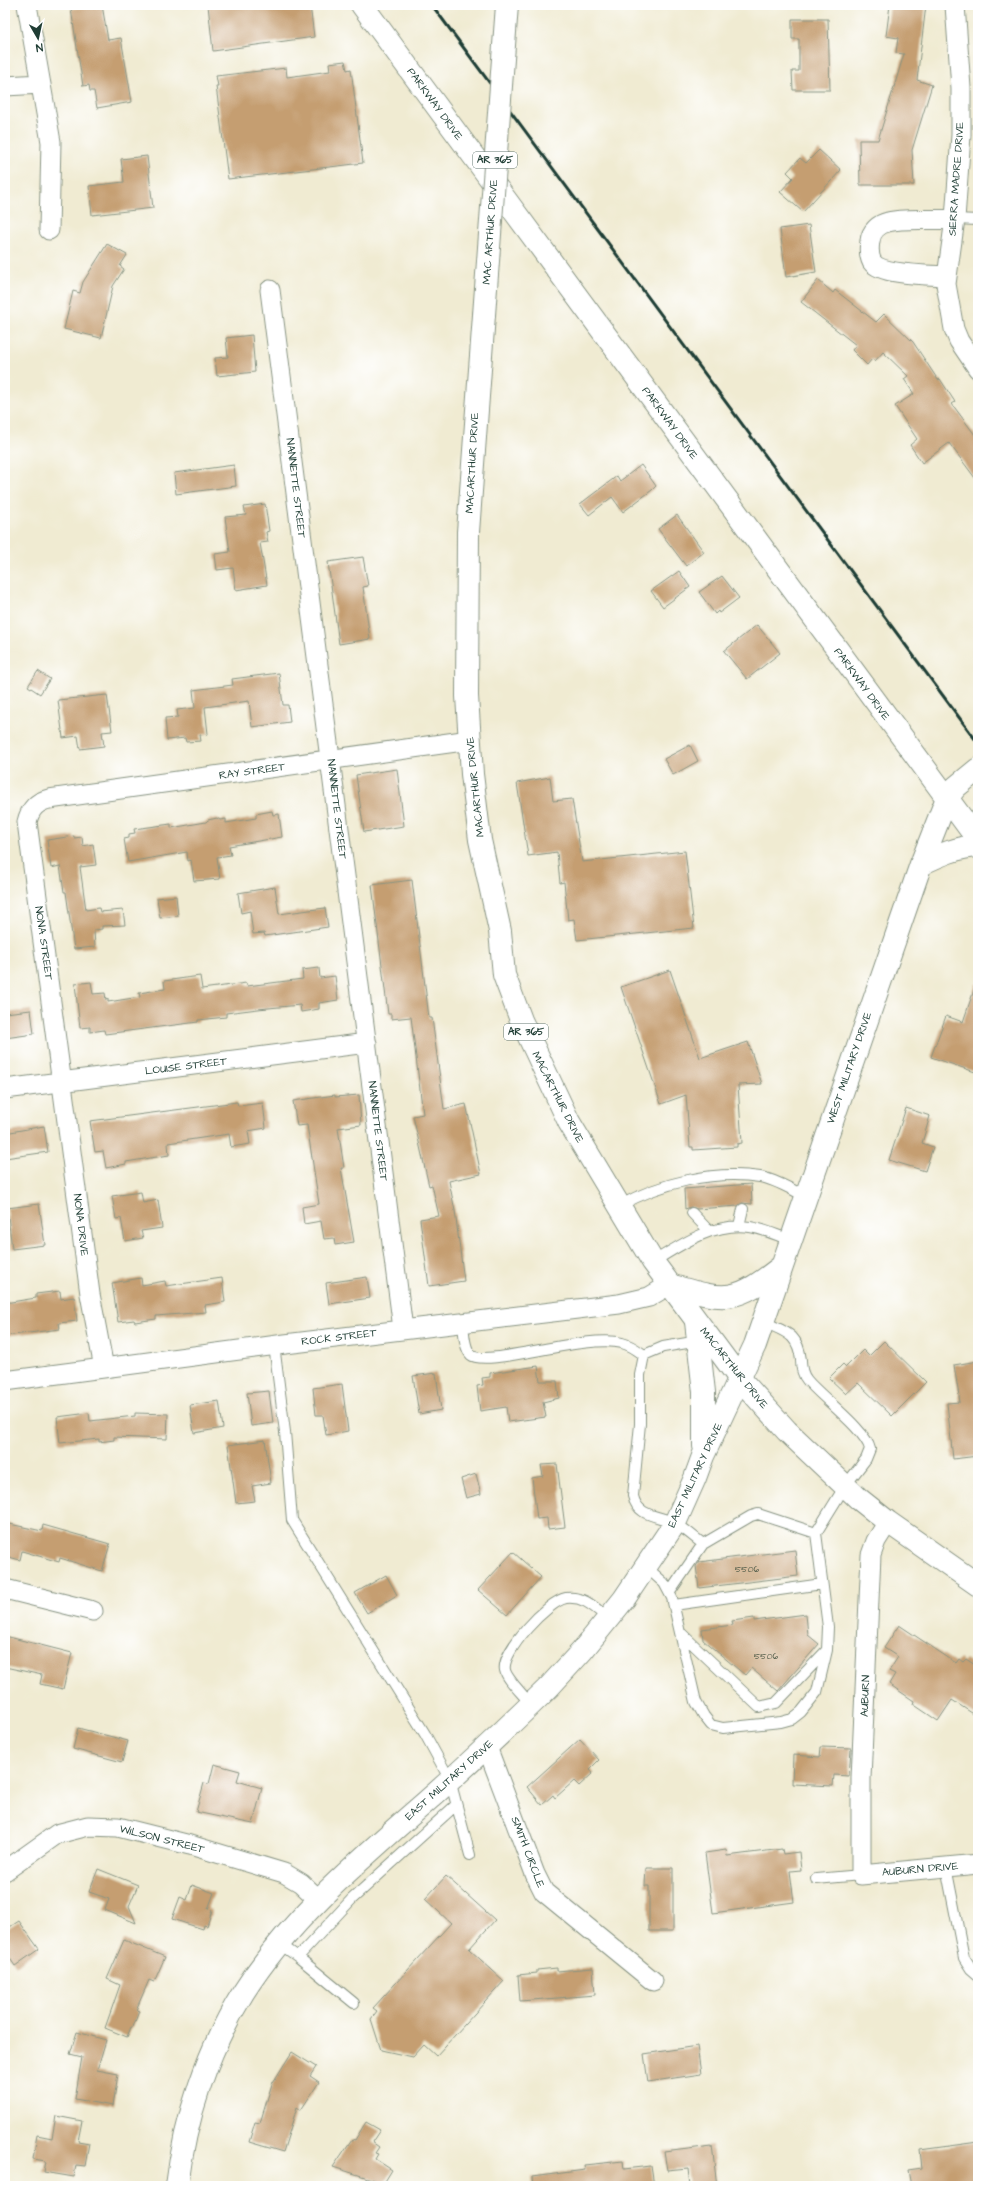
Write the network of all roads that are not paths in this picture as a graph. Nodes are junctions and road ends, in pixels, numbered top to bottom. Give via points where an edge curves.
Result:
1 (27, 5) edge
2 (362, 5) edge
3 (507, 5) edge
4 (955, 5) edge
5 (41, 84) junction
6 (5, 86) edge
7 (955, 219) junction
8 (978, 220) edge
9 (49, 230) dead end
10 (946, 276) junction
11 (270, 290) dead end
12 (484, 315) joint
13 (978, 369) edge
14 (470, 740) junction
15 (330, 758) junction
16 (978, 769) edge
17 (947, 798) junction
18 (34, 806) joint
19 (978, 840) edge
20 (978, 846) edge
21 (921, 864) junction
22 (367, 1043) junction
23 (62, 1081) junction
24 (5, 1089) edge
25 (805, 1196) junction
26 (619, 1206) junction
27 (743, 1209) dead end
28 (692, 1213) dead end
29 (739, 1226) junction
30 (709, 1231) junction
31 (791, 1240) junction
32 (652, 1262) junction
33 (782, 1266) junction
34 (669, 1285) junction
35 (764, 1322) junction
36 (463, 1323) junction
37 (403, 1329) junction
38 (698, 1331) junction
39 (274, 1345) junction
40 (644, 1355) junction
41 (104, 1368) junction
42 (740, 1379) junction
43 (5, 1381) edge
44 (704, 1456) junction
45 (845, 1486) junction
46 (888, 1522) junction
47 (675, 1523) junction
48 (816, 1534) junction
49 (703, 1544) junction
50 (645, 1566) junction
51 (822, 1584) junction
52 (978, 1585) edge
53 (5, 1589) edge
54 (670, 1592) junction
55 (674, 1605) junction
56 (93, 1611) dead end
57 (609, 1619) junction
58 (680, 1632) junction
59 (827, 1650) junction
60 (531, 1704) junction
61 (487, 1747) junction
62 (450, 1780) junction
63 (456, 1805) junction
64 (470, 1856) dead end
65 (978, 1864) edge
66 (946, 1867) junction
67 (5, 1871) edge
68 (862, 1875) junction
69 (816, 1879) dead end
70 (319, 1900) junction
71 (280, 1944) junction
72 (298, 1957) junction
73 (978, 1975) edge
74 (653, 1982) dead end
75 (354, 2004) dead end
76 (177, 2186) edge

1 - 5 street
2 - 17 street, PARKWAY DRIVE
3 - 12 street, MAC ARTHUR DRIVE / AR 365, bridge
4 - 7 street, SIERRA MADRE DRIVE via 961,88 961,135
5 - 6 street
5 - 9 street via 51,142
7 - 8 lane
7 - 10 street, SIERRA MADRE DRIVE
7 - 10 street via 888,222 874,230 870,239 872,262 887,271
10 - 13 street, SIERRA MADRE DRIVE via 954,329
11 - 15 street, NANNETTE STREET
12 - 14 street, MACARTHUR DRIVE / AR 365 via 468,532 467,696
14 - 15 street, RAY STREET
14 - 26 street, MACARTHUR DRIVE / AR 365 via 480,840 500,931 504,975 551,1088
15 - 18 street, RAY STREET via 50,799
15 - 22 street, NANNETTE STREET
16 - 17 street, WEST MILITARY DRIVE
17 - 19 street, PARKWAY DRIVE
17 - 21 street, WEST MILITARY DRIVE
18 - 23 street, NONA STREET via 27,822
20 - 21 street via 964,846
21 - 25 street, WEST MILITARY DRIVE
22 - 23 street, LOUISE STREET
22 - 37 street, NANNETTE STREET
23 - 24 street, LOUISE STREET
23 - 41 street, NONA DRIVE via 90,1294
25 - 26 lane via 761,1177 730,1176 686,1180 653,1188
25 - 31 street, WEST MILITARY DRIVE
26 - 32 street, MACARTHUR DRIVE / AR 365
27 - 29 lane
28 - 30 lane
29 - 30 lane
29 - 31 lane via 751,1227
30 - 32 lane
31 - 33 street, WEST MILITARY DRIVE
32 - 34 street, MACARTHUR DRIVE / AR 365
33 - 34 street via 756,1287 736,1295 716,1297
33 - 35 street, WEST MILITARY DRIVE
34 - 36 street, ROCK STREET via 645,1298 619,1304
34 - 38 street, MACARTHUR DRIVE / AR 365
35 - 42 street, WEST MILITARY DRIVE
35 - 45 lane via 796,1340 806,1379 864,1436 870,1446 866,1460
36 - 37 street, ROCK STREET
36 - 40 lane via 467,1348 472,1356 477,1358 493,1358 601,1340 621,1342
37 - 39 street, ROCK STREET
38 - 40 lane
38 - 42 street, MACARTHUR DRIVE / AR 365
38 - 44 street via 704,1392
39 - 41 street, ROCK STREET
39 - 62 lane via 285,1432 292,1520 425,1734
40 - 47 lane via 640,1375 640,1424 633,1496 641,1511
41 - 43 street, ROCK STREET
42 - 44 street, EAST MILITARY DRIVE
42 - 45 street, MACARTHUR DRIVE / AR 365 via 787,1431
44 - 47 street, EAST MILITARY DRIVE
45 - 46 street, MACARTHUR DRIVE / AR 365
45 - 48 lane
46 - 52 street, MACARTHUR DRIVE / AR 365
46 - 68 street, AUBURN via 871,1555 861,1778
47 - 49 lane
47 - 50 street, EAST MILITARY DRIVE
48 - 49 lane via 758,1514
48 - 51 lane
49 - 54 lane
50 - 54 lane
50 - 57 street, EAST MILITARY DRIVE
51 - 55 lane
51 - 59 lane via 828,1627
53 - 56 street
54 - 55 lane
55 - 58 lane
57 - 60 street, EAST MILITARY DRIVE
57 - 60 lane via 588,1601 567,1598 558,1601 534,1622 512,1648 505,1668 508,1676
58 - 59 lane via 760,1707 776,1703
58 - 59 lane via 699,1710 711,1725 723,1728 792,1719 817,1692
60 - 61 street, EAST MILITARY DRIVE
61 - 62 street, EAST MILITARY DRIVE
61 - 74 street, SMITH CIRCLE via 544,1892
62 - 63 lane
62 - 70 street, EAST MILITARY DRIVE
63 - 64 lane
63 - 72 lane via 352,1898
65 - 66 street, AUBURN DRIVE
66 - 68 street, AUBURN DRIVE
66 - 73 lane via 964,1958
67 - 70 street, WILSON STREET via 57,1834 88,1826 118,1827 284,1873 302,1883
68 - 69 lane
70 - 71 street, EAST MILITARY DRIVE
71 - 72 lane
71 - 76 street, EAST MILITARY DRIVE via 243,1994 201,2081 189,2120
72 - 75 lane

